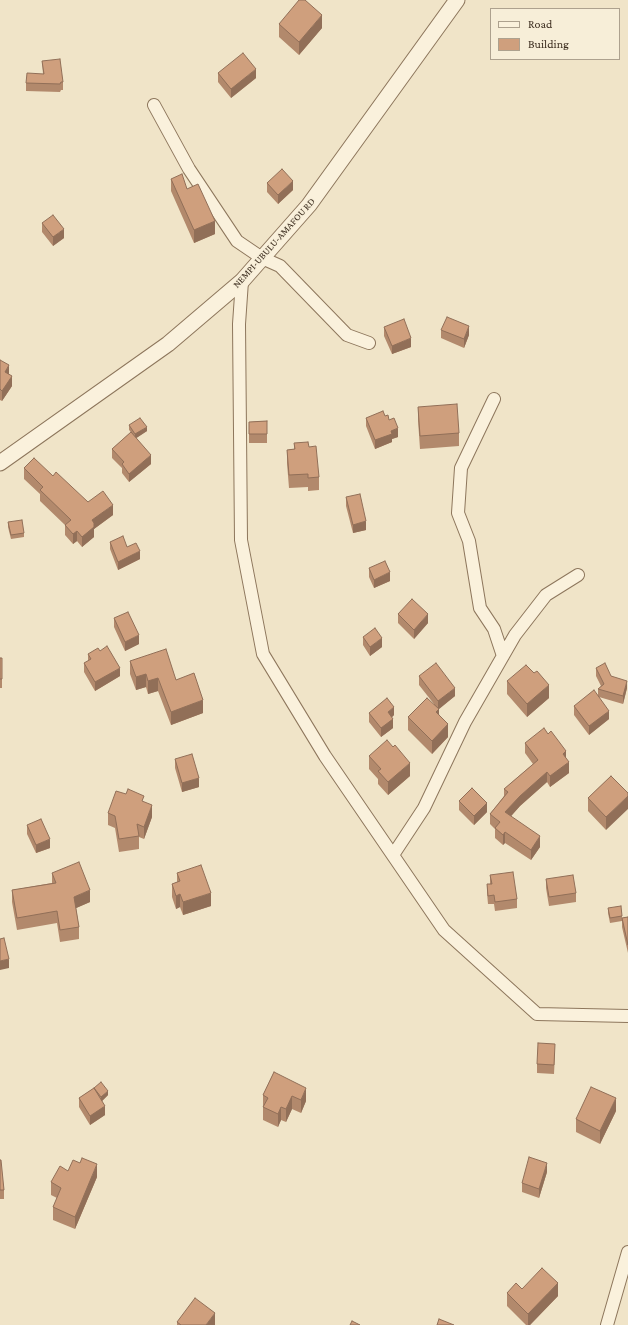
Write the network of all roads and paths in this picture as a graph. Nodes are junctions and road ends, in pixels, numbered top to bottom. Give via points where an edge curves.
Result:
1 (458, 0) edge
2 (154, 105) dead end
3 (262, 258) junction
4 (242, 281) junction
5 (368, 343) dead end
6 (494, 399) dead end
7 (0, 463) edge
8 (578, 575) dead end
9 (503, 656) junction
10 (393, 855) junction
11 (628, 1016) edge
12 (628, 1252) edge
13 (607, 1325) edge

1 - 3 street, NEMPI-UBULU-AMAFOU RD via 308,205
2 - 3 street via 189,169 237,241
3 - 4 street, NEMPI-UBULU-AMAFOU RD
3 - 5 street via 280,266 347,335
4 - 7 street, NEMPI-UBULU-AMAFOU RD via 168,344
4 - 10 street via 239,324 241,540 263,654 325,756
6 - 9 street via 461,468 458,513 469,541 480,608 494,629
8 - 9 street via 546,595
9 - 10 street via 466,722 424,808
10 - 11 street via 444,930 537,1014
12 - 13 street

